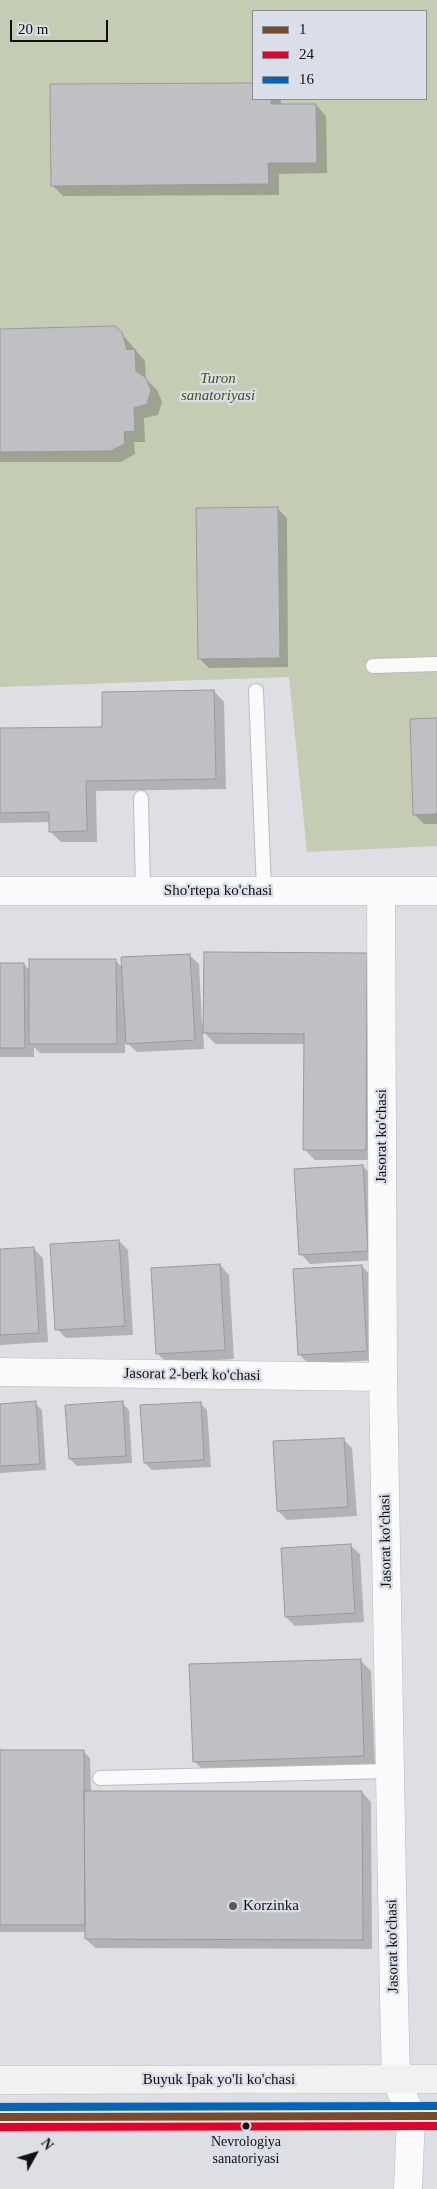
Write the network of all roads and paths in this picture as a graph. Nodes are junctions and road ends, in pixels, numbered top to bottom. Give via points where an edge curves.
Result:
1 (437, 664) edge
2 (373, 666) dead end
3 (256, 691) dead end
4 (142, 798) dead end
5 (264, 890) junction
6 (0, 891) edge
7 (143, 891) junction
8 (382, 891) junction
9 (437, 891) edge
10 (0, 1372) edge
11 (384, 1377) junction
12 (390, 1772) junction
13 (100, 1778) dead end
14 (396, 2079) junction
15 (437, 2079) edge
16 (0, 2080) edge
17 (424, 2116) edge
18 (0, 2117) edge
19 (408, 2189) edge

1 - 2 lane
3 - 5 lane
4 - 7 lane
5 - 7 street, Sho'rtepa ko'chasi
5 - 8 street, Sho'rtepa ko'chasi
6 - 7 street, Sho'rtepa ko'chasi
8 - 9 street, Sho'rtepa ko'chasi
8 - 11 street, Jasorat ko'chasi
10 - 11 street, Jasorat 2-berk ko'chasi
11 - 12 street, Jasorat ko'chasi
12 - 13 lane
12 - 14 street, Jasorat ko'chasi
14 - 15 main road, Buyuk Ipak yo'li ko'chasi
14 - 16 main road, Buyuk Ipak yo'li ko'chasi
14 - 17 street, Jasorat ko'chasi
17 - 18 main road
17 - 19 street, Jasorat ko'chasi

